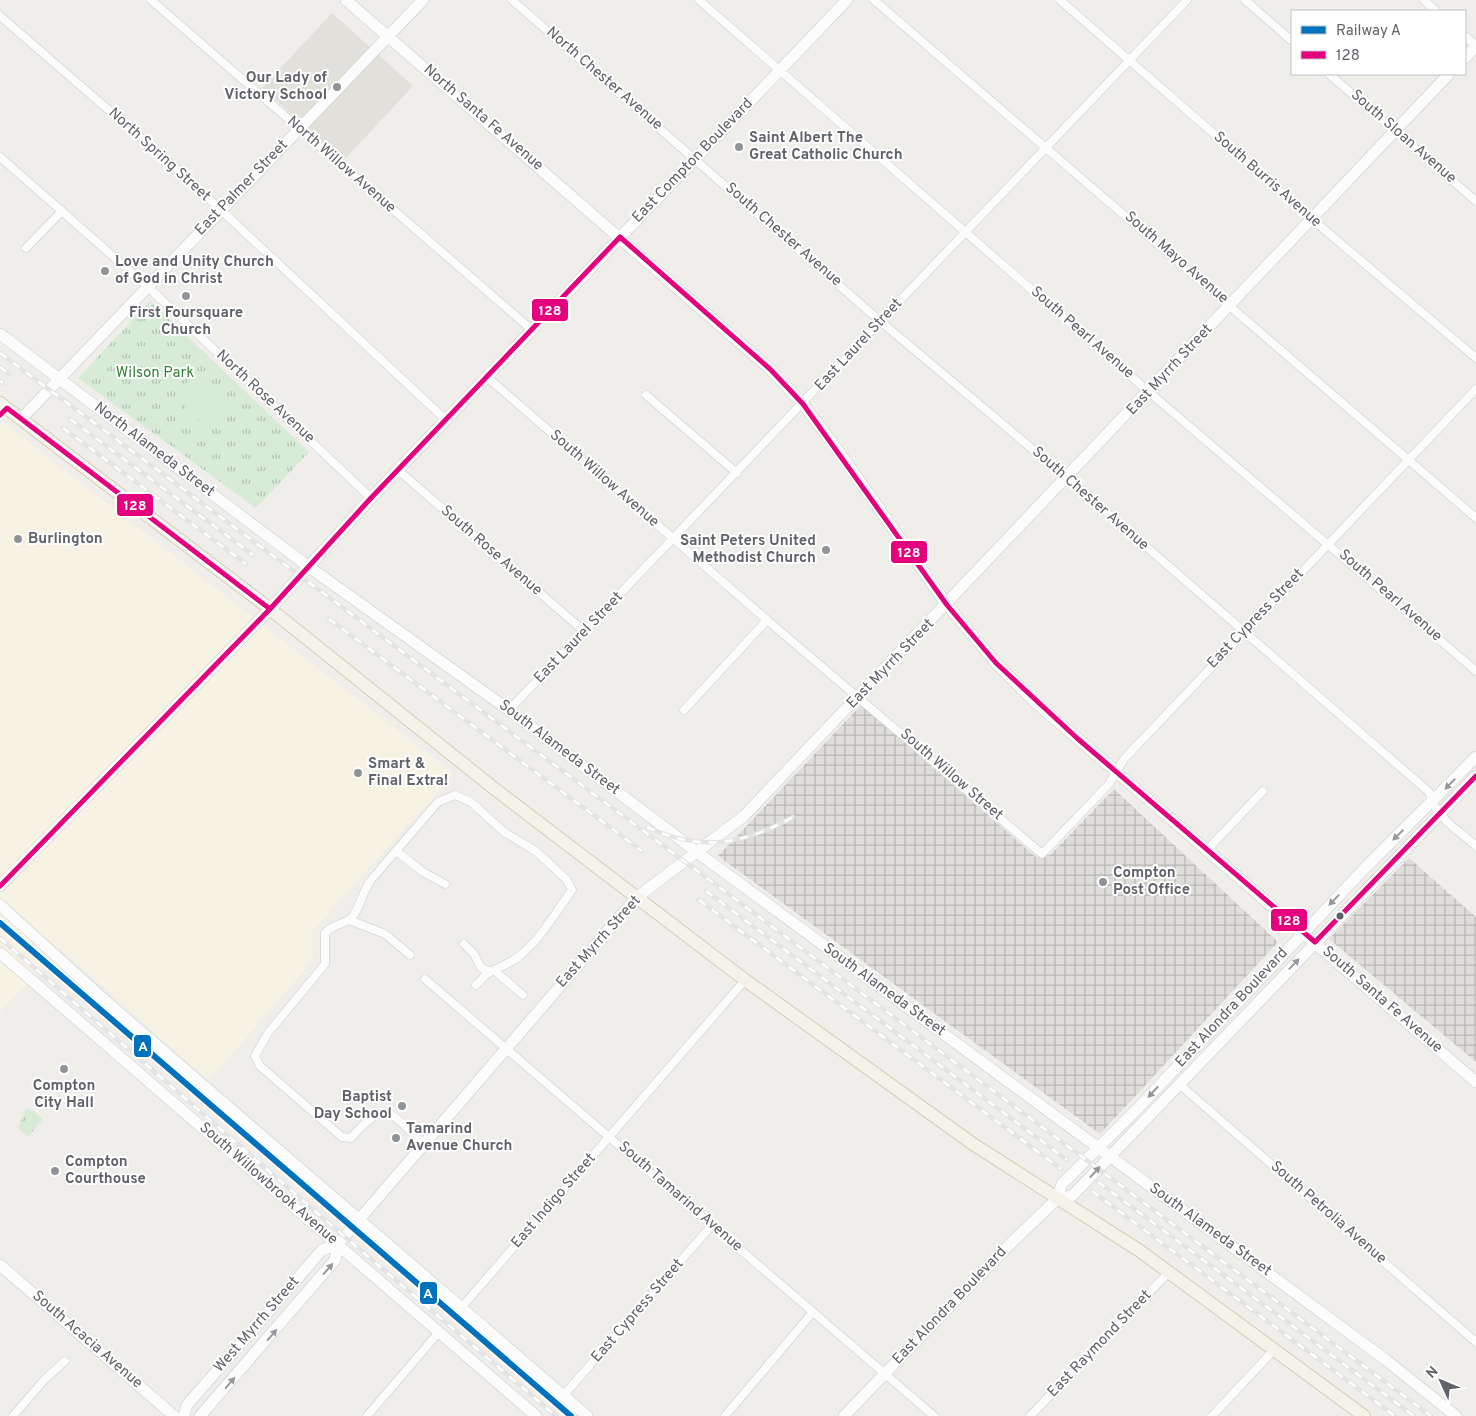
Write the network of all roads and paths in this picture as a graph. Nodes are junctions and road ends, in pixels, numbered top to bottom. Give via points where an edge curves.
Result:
1 (151, 0) edge
2 (346, 0) edge
3 (423, 0) edge
4 (512, 0) edge
5 (699, 0) edge
6 (847, 0) edge
7 (874, 0) edge
8 (1060, 0) edge
9 (1187, 0) edge
10 (1246, 0) edge
11 (1424, 0) edge
12 (1435, 10) edge
13 (0, 16) edge
14 (387, 36) junction
15 (1466, 37) edge
16 (1291, 40) edge
17 (1476, 46) edge
18 (1466, 57) edge
19 (1129, 60) junction
20 (781, 71) junction
21 (1330, 75) edge
22 (1448, 75) edge
23 (300, 129) junction
24 (1394, 131) junction
25 (1047, 147) junction
26 (0, 157) edge
27 (695, 158) junction
28 (1476, 201) edge
29 (220, 210) junction
30 (62, 211) junction
31 (1313, 220) junction
32 (966, 231) junction
33 (620, 237) junction
34 (26, 248) dead end
35 (147, 286) junction
36 (1231, 306) junction
37 (880, 321) junction
38 (532, 330) junction
39 (0, 334) edge
40 (1476, 358) edge
41 (487, 377) junction
42 (59, 378) junction
43 (1476, 389) edge
44 (1149, 392) junction
45 (646, 395) dead end
46 (803, 404) junction
47 (2, 409) edge
48 (21, 419) junction
49 (446, 420) junction
50 (1409, 460) junction
51 (398, 470) junction
52 (737, 473) junction
53 (1067, 478) junction
54 (371, 498) junction
55 (1476, 518) edge
56 (673, 538) junction
57 (1328, 544) junction
58 (309, 567) junction
59 (947, 605) junction
60 (270, 609) junction
61 (766, 620) junction
62 (585, 632) junction
63 (1244, 632) junction
64 (1476, 671) edge
65 (859, 697) junction
66 (509, 710) junction
67 (684, 710) dead end
68 (1476, 757) edge
69 (1116, 772) junction
70 (1476, 776) edge
71 (1263, 791) dead end
72 (1432, 803) junction
73 (1439, 814) junction
74 (1476, 846) edge
75 (396, 850) junction
76 (1207, 850) junction
77 (697, 852) junction
78 (1042, 854) joint
79 (445, 884) dead end
80 (0, 886) edge
81 (636, 898) junction
82 (0, 905) edge
83 (349, 920) junction
84 (1303, 932) junction
85 (1315, 942) junction
86 (464, 944) dead end
87 (0, 953) edge
88 (410, 955) dead end
89 (493, 971) junction
90 (425, 979) dead end
91 (745, 980) junction
92 (476, 985) dead end
93 (523, 995) dead end
94 (506, 1048) junction
95 (1476, 1082) edge
96 (1179, 1084) junction
97 (609, 1137) junction
98 (424, 1144) junction
99 (1099, 1149) junction
100 (1109, 1156) junction
101 (1057, 1199) junction
102 (356, 1224) junction
103 (712, 1225) junction
104 (338, 1244) junction
105 (0, 1265) edge
106 (1169, 1272) junction
107 (461, 1308) junction
108 (813, 1312) junction
109 (440, 1332) junction
110 (1476, 1342) edge
111 (1274, 1350) junction
112 (64, 1361) dead end
113 (884, 1374) junction
114 (564, 1396) junction
115 (13, 1416) edge
116 (174, 1416) edge
117 (184, 1416) edge
118 (200, 1416) edge
119 (367, 1416) edge
120 (536, 1416) edge
121 (587, 1416) edge
122 (725, 1416) edge
123 (844, 1416) edge
124 (934, 1416) edge
125 (1030, 1416) edge
126 (1212, 1416) edge
127 (1364, 1416) edge
128 (1456, 1416) edge

1 - 23 street, North Willow Avenue
2 - 14 street, North Santa Fe Avenue
3 - 14 street, East Palmer Street
4 - 27 street, North Chester Avenue
5 - 20 street, South Pearl Avenue
6 - 20 street, East Compton Boulevard
7 - 25 street, South Mayo Avenue
8 - 19 street, South Burris Avenue
9 - 19 street, East Laurel Street
10 - 16 street
11 - 12 street
13 - 29 street, North Spring Street
14 - 23 street, East Palmer Street
14 - 33 street, North Santa Fe Avenue
15 - 17 street
17 - 18 street
19 - 25 street, East Laurel Street
19 - 31 street, South Burris Avenue
20 - 27 street, East Compton Boulevard
20 - 32 street, South Pearl Avenue
21 - 24 street, South Sloan Avenue
22 - 24 street, East Myrrh Street
23 - 29 street, East Palmer Street
23 - 38 street, North Willow Avenue
24 - 28 street, South Sloan Avenue
24 - 31 street, East Myrrh Street
25 - 32 street, East Laurel Street
25 - 36 street, South Mayo Avenue
26 - 30 street, North Rose Avenue
27 - 33 street, East Compton Boulevard
27 - 37 street, South Chester Avenue
29 - 35 street, East Palmer Street
29 - 49 street, North Spring Street
30 - 34 street
30 - 35 street, North Rose Avenue
31 - 36 street, East Myrrh Street
31 - 40 street, South Burris Avenue
32 - 37 street, East Laurel Street
32 - 44 street, South Pearl Avenue
33 - 38 street, East Compton Boulevard
33 - 46 street, South Santa Fe Avenue via 770,369
35 - 42 street, East Palmer Street
35 - 54 street, North Rose Avenue
36 - 44 street, East Myrrh Street
36 - 50 street, South Mayo Avenue
37 - 46 street, East Laurel Street
37 - 53 street, South Chester Avenue
38 - 41 street, East Compton Boulevard
39 - 42 street, North Alameda Street
41 - 49 street, East Compton Boulevard
41 - 56 street, South Willow Avenue
42 - 48 street, East Palmer Street
42 - 58 street, North Alameda Street
43 - 50 street, East Cypress Street
44 - 53 street, East Myrrh Street
44 - 57 street, South Pearl Avenue
45 - 52 street
46 - 52 street, East Laurel Street
46 - 59 street, South Santa Fe Avenue
47 - 48 main road
48 - 60 main road
49 - 51 street, East Compton Boulevard
50 - 55 street, South Mayo Avenue
50 - 57 street, East Cypress Street
51 - 54 street, East Compton Boulevard
51 - 62 street, South Rose Avenue
52 - 56 street, East Laurel Street
53 - 59 street, East Myrrh Street
53 - 63 street, South Chester Avenue
54 - 58 street, East Compton Boulevard
56 - 61 street, South Willow Avenue
56 - 62 street, East Laurel Street
57 - 63 street, East Cypress Street
57 - 64 street, South Pearl Avenue
58 - 60 street, East Compton Boulevard
58 - 66 street, South Alameda Street
59 - 65 street, East Myrrh Street
59 - 69 street, South Santa Fe Avenue via 996,664
60 - 80 street, East Compton Boulevard
60 - 81 main road
61 - 65 street, South Willow Avenue
61 - 67 street
62 - 66 street, East Laurel Street
63 - 69 street, East Cypress Street via 1124,759
63 - 72 street, South Chester Avenue via 1429,792
65 - 77 street, East Myrrh Street via 744,816
65 - 78 street, South Willow Street
66 - 77 street, South Alameda Street
68 -> 72 street, East Alondra Boulevard
69 - 76 street, South Santa Fe Avenue
69 - 78 street, East Cypress Street via 1109,784
70 - 73 street, East Alondra Boulevard
71 - 76 street
72 - 73 street, South Chester Avenue
72 -> 84 street, East Alondra Boulevard
73 - 74 street, South Chester Avenue
73 - 85 street, East Alondra Boulevard
75 - 79 street via 423,872
75 - 83 street via 363,891 357,911
75 - 89 street via 438,802 455,795 464,797 504,832 524,842 567,880 572,890 549,924 517,957
76 - 84 street, South Santa Fe Avenue
77 - 81 street, East Myrrh Street
77 - 99 street, South Alameda Street
81 - 91 main road
81 - 94 street, East Myrrh Street
82 - 102 street
83 - 88 street via 386,934
83 - 98 street via 331,926 325,933 325,964 268,1033 255,1056 260,1066 342,1137 351,1138 367,1120 379,1112 388,1112
84 - 85 street, South Santa Fe Avenue
84 -> 99 street, East Alondra Boulevard
85 - 95 street, South Santa Fe Avenue
96 -> 85 street, East Alondra Boulevard
86 - 89 street via 481,968
87 - 104 street, South Willowbrook Avenue
89 - 92 street
89 - 93 street
90 - 94 street, South Tamarind Avenue
91 - 97 street, East Indigo Street
91 - 101 main road via 973,1144
94 - 97 street, South Tamarind Avenue
94 - 98 street, East Myrrh Street
96 - 100 street, East Alondra Boulevard
96 - 110 street, South Petrolia Avenue
97 - 103 street, South Tamarind Avenue
97 - 107 street, East Indigo Street
98 - 102 street, East Myrrh Street
99 - 100 street, South Alameda Street
99 - 101 street, East Alondra Boulevard via 1062,1184
101 -> 100 street, East Alondra Boulevard via 1072,1196
100 - 128 street, South Alameda Street via 1386,1360
101 - 106 main road
101 - 113 street, East Alondra Boulevard
102 - 104 street, West Myrrh Street
102 - 107 street
103 - 108 street, South Tamarind Avenue
103 - 114 street, East Cypress Street
104 - 109 street, South Willowbrook Avenue
104 - 117 street, West Myrrh Street via 322,1250 188,1405
118 -> 104 street, West Myrrh Street via 335,1260
105 - 116 street, South Acacia Avenue
106 - 111 main road
106 - 125 street, East Raymond Street
107 - 114 street
108 - 113 street, South Tamarind Avenue
108 - 122 street
109 - 119 street
109 - 120 street, South Willowbrook Avenue
111 - 126 street
111 - 127 main road
112 - 115 street
113 - 123 street, East Alondra Boulevard
113 - 124 street, South Tamarind Avenue
114 - 121 street

